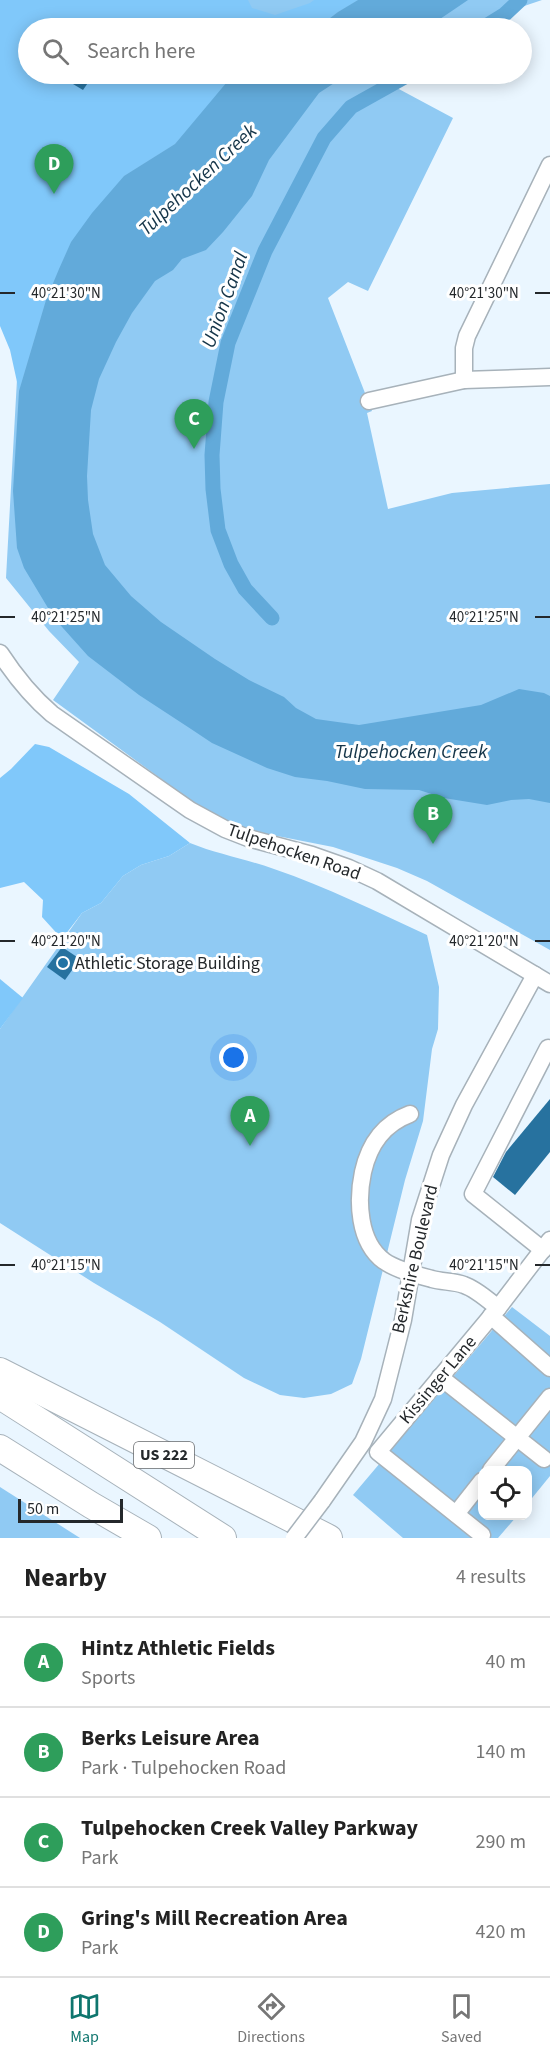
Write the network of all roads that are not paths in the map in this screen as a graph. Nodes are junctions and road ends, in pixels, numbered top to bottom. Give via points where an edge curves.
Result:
1 (550, 165) edge
2 (550, 377) edge
3 (464, 380) junction
4 (369, 401) dead end
5 (0, 653) edge
6 (542, 979) edge
7 (550, 1050) edge
8 (410, 1114) dead end
9 (547, 1245) edge
10 (411, 1272) junction
11 (495, 1312) junction
12 (550, 1368) edge
13 (0, 1371) edge
14 (440, 1377) junction
15 (0, 1396) edge
16 (550, 1398) edge
17 (517, 1438) junction
18 (0, 1448) edge
19 (544, 1459) dead end
20 (494, 1466) edge
21 (478, 1487) edge
22 (91, 1505) junction
23 (456, 1514) junction
24 (482, 1535) dead end
25 (134, 1538) edge
26 (148, 1538) edge
27 (223, 1538) edge
28 (294, 1538) edge
29 (329, 1538) edge

1 - 3 street via 467,336
2 - 3 street
3 - 4 street
5 - 6 street, Tulpehocken Road via 34,698 52,714 204,818 248,838 312,855 368,877
6 - 10 street, Berkshire Boulevard via 464,1105 441,1155 420,1220
7 - 9 street via 472,1194
8 - 10 street via 388,1125 376,1137 359,1190 364,1232 373,1249 385,1261
9 - 11 street, Kissinger Lane
10 - 11 street via 464,1284
10 - 28 street, Berkshire Boulevard, bridge via 383,1399 363,1442
11 - 12 street
11 - 14 street, Kissinger Lane
13 - 29 highway, US 222
14 - 17 street
14 - 23 street, Kissinger Lane via 378,1452
15 - 27 highway
16 - 17 street
17 - 19 street
17 - 20 street
18 - 22 highway
21 - 23 street
22 - 25 highway
22 - 26 highway
23 - 24 street

